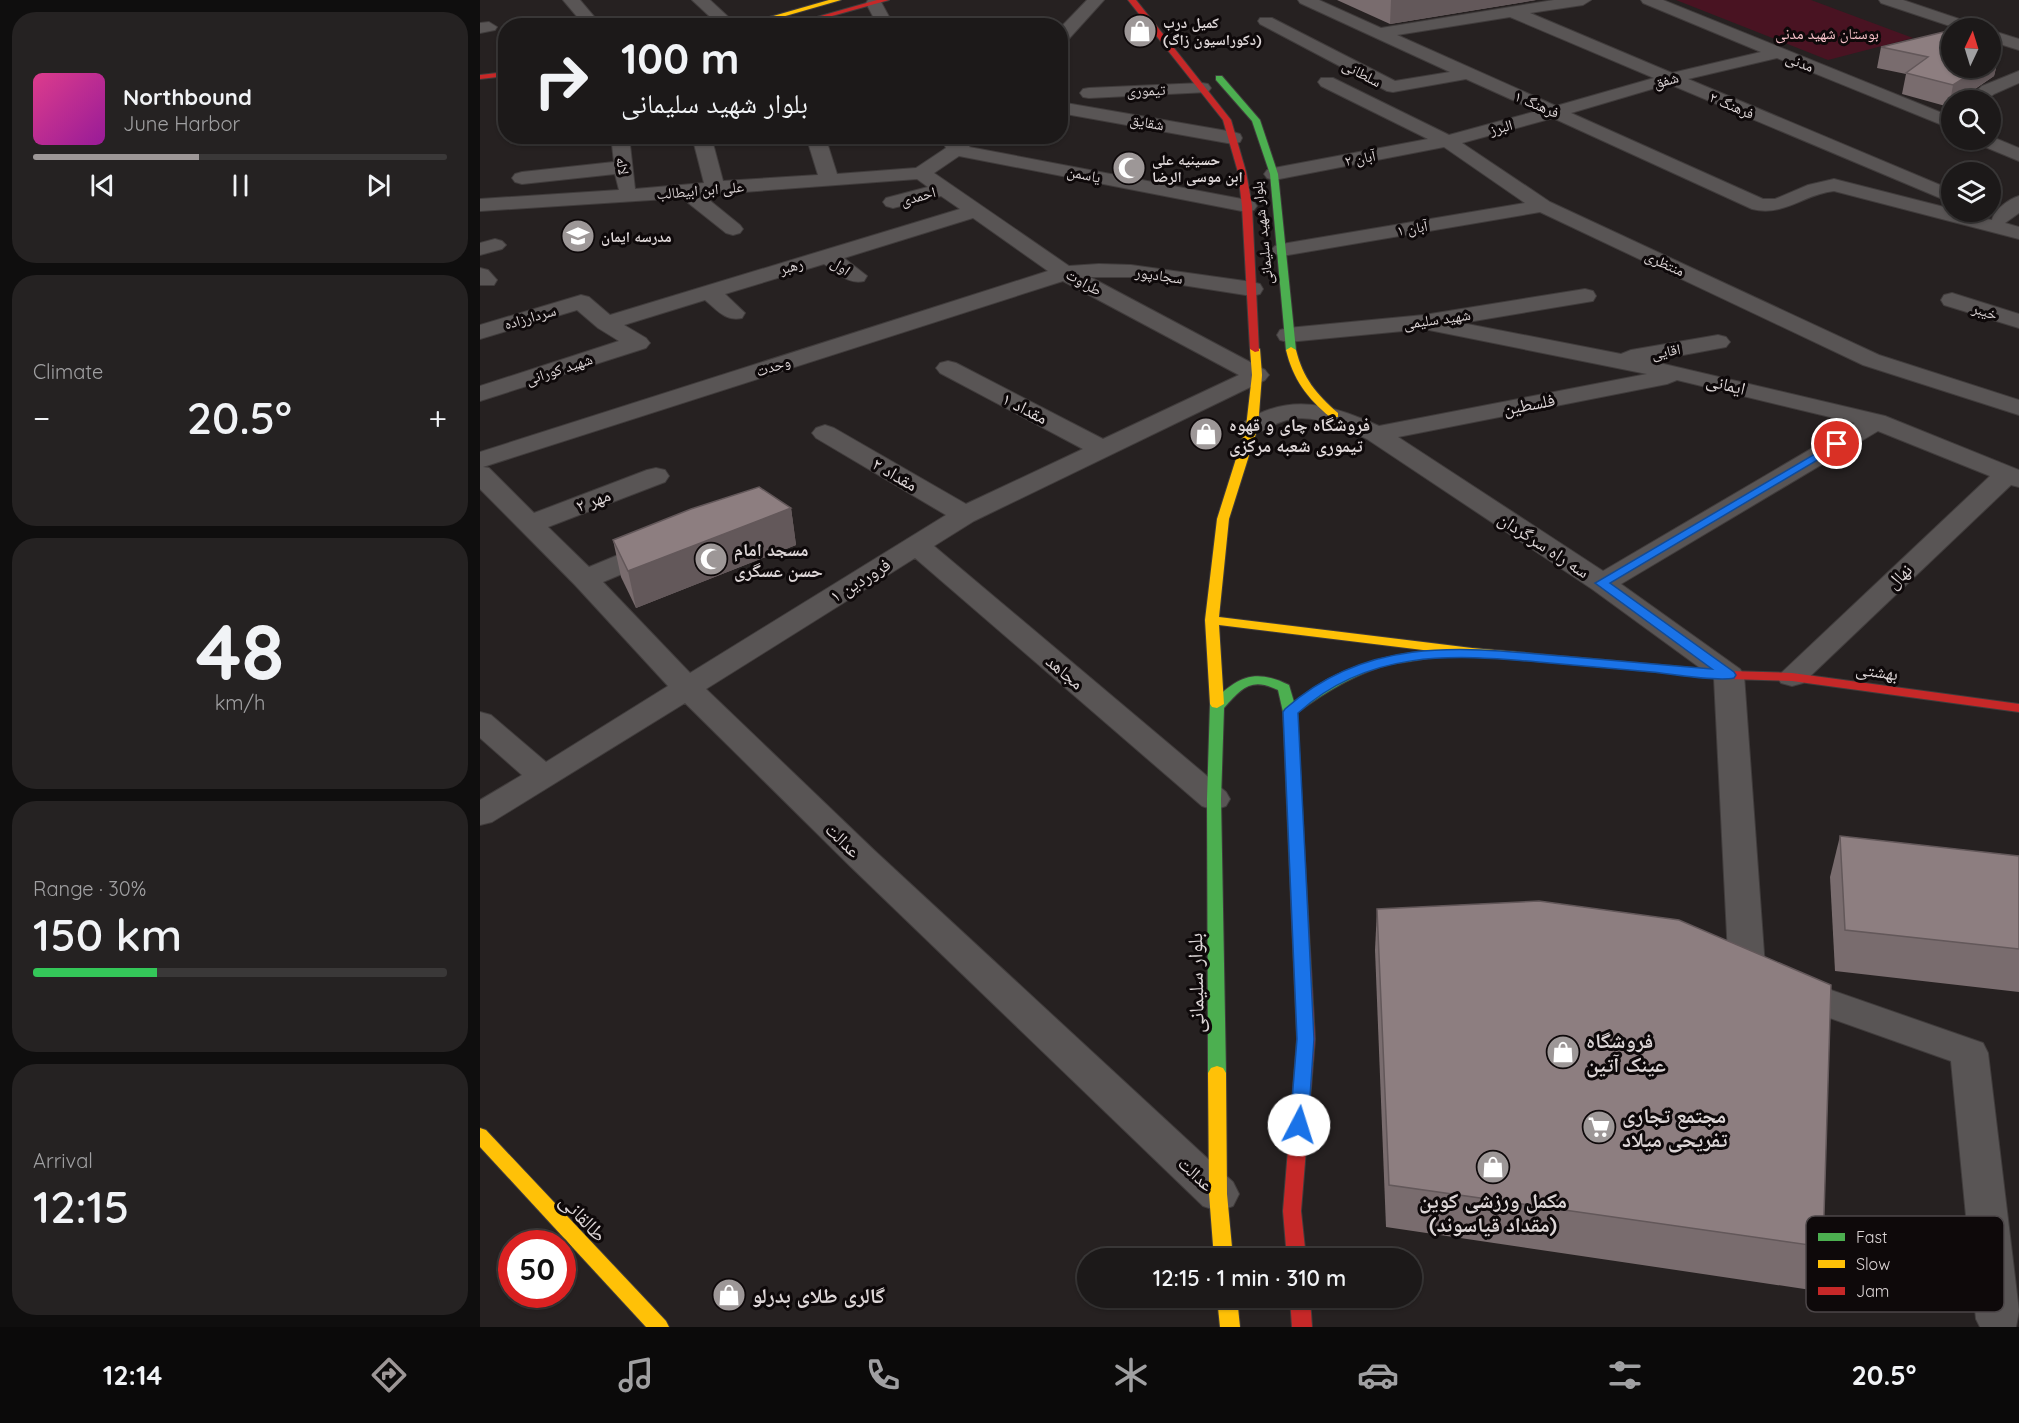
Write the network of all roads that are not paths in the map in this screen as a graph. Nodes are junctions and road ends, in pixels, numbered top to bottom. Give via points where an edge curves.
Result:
1 (571, 0) edge
2 (700, 0) edge
3 (837, 0) edge
4 (1096, 0) edge
5 (1132, 0) edge
6 (1306, 0) edge
7 (1583, 0) edge
8 (1649, 0) edge
9 (1887, 0) edge
10 (880, 2) edge
11 (1513, 12) junction
12 (587, 18) edge
13 (721, 18) edge
14 (771, 18) edge
15 (819, 18) edge
16 (884, 18) edge
17 (1941, 18) edge
18 (1266, 21) dead end
19 (1068, 30) edge
20 (1380, 33) junction
21 (2001, 39) edge
22 (2019, 45) edge
23 (1778, 53) junction
24 (498, 65) edge
25 (480, 66) edge
26 (1208, 66) dead end
27 (1466, 74) junction
28 (498, 75) edge
29 (480, 76) edge
30 (2019, 76) edge
31 (1668, 79) junction
32 (1327, 82) dead end
33 (1202, 88) junction
34 (1988, 90) edge
35 (1089, 93) dead end
36 (1068, 108) edge
37 (1556, 112) junction
38 (1941, 119) edge
39 (1233, 138) junction
40 (1447, 141) junction
41 (621, 144) edge
42 (703, 144) edge
43 (818, 144) edge
44 (955, 144) edge
45 (971, 144) edge
46 (2001, 147) edge
47 (2019, 155) edge
48 (623, 167) junction
49 (921, 173) junction
50 (1274, 174) junction
51 (522, 178) dead end
52 (830, 181) junction
53 (778, 184) junction
54 (715, 187) junction
55 (943, 189) junction
56 (687, 192) junction
57 (1941, 192) edge
58 (619, 196) junction
59 (796, 199) dead end
60 (893, 202) dead end
61 (2019, 202) edge
62 (480, 205) edge
63 (1247, 206) junction
64 (1544, 206) junction
65 (976, 211) junction
66 (2001, 211) edge
67 (637, 217) dead end
68 (2001, 221) edge
69 (733, 230) dead end
70 (2019, 233) edge
71 (1282, 250) junction
72 (827, 256) junction
73 (1065, 273) junction
74 (856, 276) dead end
75 (1252, 289) junction
76 (707, 291) junction
77 (1585, 296) dead end
78 (1952, 300) dead end
79 (734, 313) dead end
80 (2019, 321) edge
81 (1424, 322) junction
82 (606, 323) junction
83 (480, 332) edge
84 (1288, 334) junction
85 (1718, 342) dead end
86 (1613, 360) junction
87 (948, 368) dead end
88 (1683, 374) junction
89 (1257, 375) junction
90 (480, 394) edge
91 (2019, 408) edge
92 (1334, 415) junction
93 (1876, 421) junction
94 (1252, 427) junction
95 (825, 433) dead end
96 (1376, 434) junction
97 (1102, 449) junction
98 (480, 460) edge
99 (480, 474) edge
100 (656, 476) dead end
101 (2013, 476) edge
102 (965, 515) junction
103 (531, 524) junction
104 (682, 540) edge
105 (916, 545) junction
106 (585, 579) junction
107 (1602, 583) junction
108 (1212, 620) junction
109 (1472, 652) junction
110 (1729, 675) junction
111 (1792, 677) junction
112 (687, 688) junction
113 (1217, 707) junction
114 (2019, 708) edge
115 (1290, 712) junction
116 (480, 722) edge
117 (544, 777) junction
118 (1214, 799) junction
119 (480, 814) edge
120 (480, 1135) edge
121 (1218, 1194) junction
122 (1987, 1216) edge
123 (1223, 1248) edge
124 (1295, 1248) edge
125 (1228, 1308) edge
126 (1301, 1308) edge
127 (1997, 1312) edge
128 (1998, 1319) dead end
129 (659, 1327) edge
130 (1230, 1327) edge
131 (1302, 1327) edge

1 - 12 street
2 - 13 street
3 - 14 main road
4 - 19 street
5 - 33 main road, بلوار شهید سلیمانی
6 - 20 street, فرهنگ ۱
7 - 11 street
8 - 23 street, مدنی
9 - 17 street
10 - 15 main road
10 - 16 street
11 - 20 street
11 - 31 street, فرهنگ ۲
18 - 27 street, سلطانی via 1393,87
20 - 27 street, فرهنگ ۱
21 - 22 street
23 - 31 street, شفق
23 - 38 street, مدنی
24 - 25 main road
26 - 50 main road, بلوار شهید سلیمانی via 1256,120
27 - 37 street, فرهنگ ۱
28 - 29 main road
30 - 34 street
31 - 37 street, شفق
31 - 57 street, فرهنگ ۲
32 - 40 street, منتظری
33 - 35 street, تیموری
33 - 39 main road, بلوار شهید سلیمانی via 1227,120
36 - 39 street, شقایق
37 - 40 street, البرز
37 - 70 street, فرهنگ ۱ via 1759,205 1776,207 1824,185 1834,185
39 - 63 main road, بلوار شهید سلیمانی
40 - 50 street, آبان ۲
40 - 64 street, منتظری
41 - 48 street, لاله
42 - 54 street
43 - 52 street
44 - 49 street
45 - 63 street, یاسمن
46 - 47 street
48 - 51 street
48 - 58 street, لاله
49 - 52 street, علی ابن ابیطالب
49 - 55 street, طراوت
50 - 71 main road, بلوار شهید سلیمانی
52 - 53 street, علی ابن ابیطالب
53 - 54 street, علی ابن ابیطالب
53 - 59 street
54 - 56 street, علی ابن ابیطالب
55 - 60 street, احمدی
55 - 65 street, طراوت
56 - 58 street, علی ابن ابیطالب
56 - 69 street
58 - 62 street, علی ابن ابیطالب
58 - 67 street
61 - 66 street
63 - 75 main road, بلوار شهید سلیمانی
64 - 71 street, آبان ۱
64 - 91 street, منتظری via 1871,360
65 - 72 street, رهبر
65 - 73 street, طراوت
68 - 70 street
71 - 84 main road, بلوار شهید سلیمانی
72 - 74 street, اول
72 - 76 street, رهبر
73 - 75 street, سجادپور via 1131,271
73 - 89 street, طراوت
73 - 98 street, وحدت
75 - 89 main road, بلوار شهید سلیمانی
76 - 79 street
76 - 82 street, رهبر
77 - 81 street, شهید سلیمی
78 - 80 street, خیبر
81 - 84 street, شهید سلیمی
81 - 86 street, ایمانی
82 - 83 street, سردارزاده via 581,302
82 - 90 street, شهید کورانی via 638,344
84 - 92 main road, بلوار شهید سلیمانی via 1294,365 1308,393
85 - 86 street, اقایی
86 - 88 street, ایمانی
87 - 97 street, مقداد ۱
88 - 93 street, ایمانی
88 - 96 street, فلسطین
89 - 94 main road, بلوار شهید سلیمانی
89 - 97 street, فروردین ۱
92 - 94 street, سه راه سرگردان via 1303,411 1281,414
92 - 96 street, سه راه سرگردان
93 - 101 street, ایمانی
93 - 107 street
94 - 108 main road via 1223,519
95 - 102 street, مقداد ۲
96 - 107 street, سه راه سرگردان
97 - 102 street, فروردین ۱
99 - 103 street, عدالت
100 - 103 street, مهر ۲
101 - 111 street, نهال
102 - 105 street, فروردین ۱
103 - 106 street, عدالت
104 - 106 street
105 - 112 street, فروردین ۱
105 - 118 street, مجاهد
106 - 112 street, عدالت
107 - 110 street, سه راه سرگردان
108 - 109 main road
108 - 113 main road
109 - 110 main road
109 - 115 main road via 1404,656 1359,669 1312,692
110 - 111 main road, بهشتی
110 - 122 street via 1747,975 1969,1053
111 - 114 main road, بهشتی
112 - 117 street, فروردین ۱
112 - 121 street, عدالت
113 - 115 main road via 1242,680 1261,677 1284,688
113 - 118 main road, بلوار سلیمانی
115 - 124 main road via 1306,1039 1292,1211
116 - 117 street
117 - 119 street, فروردین ۱
118 - 121 main road, بلوار سلیمانی
120 - 129 main road, طالقانی
121 - 123 main road, بلوار سلیمانی
125 - 130 main road
126 - 131 main road
127 - 128 street

